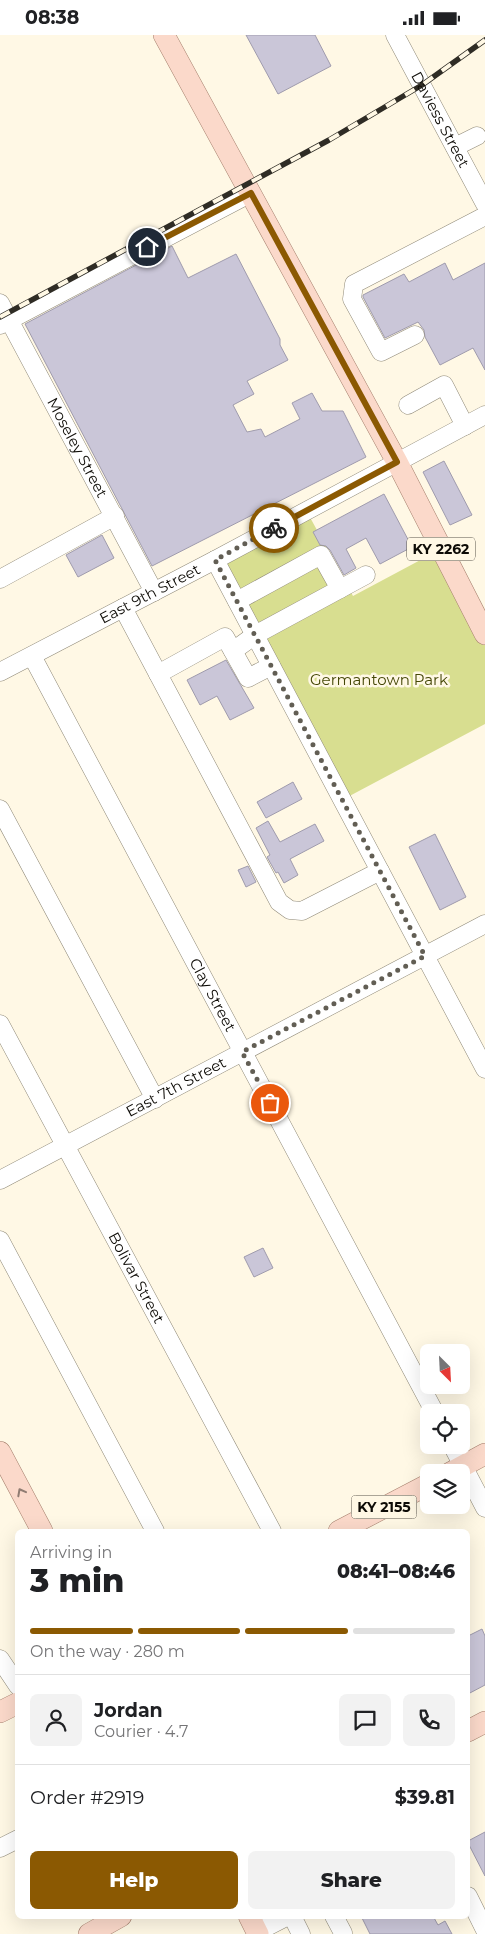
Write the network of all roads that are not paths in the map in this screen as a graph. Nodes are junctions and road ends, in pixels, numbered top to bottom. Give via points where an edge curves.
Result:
1 (164, 35) edge
2 (395, 35) edge
3 (476, 136) dead end
4 (455, 147) junction
5 (251, 193) junction
6 (485, 204) edge
7 (485, 216) edge
8 (0, 303) edge
9 (4, 322) edge
10 (415, 335) dead end
11 (408, 405) dead end
12 (485, 415) edge
13 (465, 426) junction
14 (397, 462) junction
15 (115, 516) junction
16 (215, 560) junction
17 (366, 575) dead end
18 (0, 579) edge
19 (340, 589) junction
20 (154, 592) junction
21 (237, 601) junction
22 (123, 608) junction
23 (485, 634) edge
24 (255, 635) junction
25 (233, 651) junction
26 (32, 656) junction
27 (271, 666) junction
28 (0, 673) edge
29 (158, 673) junction
30 (0, 809) edge
31 (380, 871) junction
32 (485, 924) edge
33 (425, 956) junction
34 (0, 1024) edge
35 (242, 1052) junction
36 (485, 1069) edge
37 (155, 1099) junction
38 (66, 1146) junction
39 (0, 1180) edge
40 (0, 1240) edge
41 (431, 1404) edge
42 (485, 1454) edge
43 (466, 1464) edge
44 (3, 1465) edge
45 (470, 1488) edge
46 (420, 1489) edge
47 (485, 1508) edge
48 (41, 1529) edge
49 (154, 1529) edge
50 (271, 1529) edge
51 (344, 1529) edge
52 (6, 1667) edge
53 (15, 1681) edge
54 (15, 1704) edge
55 (0, 1712) edge
56 (485, 1722) edge
57 (470, 1730) edge
58 (15, 1841) edge
59 (0, 1849) edge
60 (470, 1901) edge
61 (116, 1919) edge
62 (281, 1919) edge
63 (292, 1919) edge
64 (336, 1919) edge
65 (254, 1928) edge
66 (484, 1932) edge
67 (343, 1933) edge
68 (89, 1934) edge
69 (301, 1934) edge

1 - 5 main road, KY 2262
2 - 4 street, Daviess Street
3 - 4 street
4 - 6 street, Daviess Street
5 - 9 street
5 - 14 main road, KY 2262
7 - 10 street via 354,284 352,299 381,352
8 - 9 street, Moseley Street
9 - 15 street, Moseley Street
11 - 13 street via 444,385
12 - 13 street, East 9th Street
13 - 14 street, East 9th Street
14 - 16 street, East 9th Street
14 - 23 main road, KY 2262
15 - 18 street
15 - 20 street, Moseley Street
16 - 20 street, East 9th Street
16 - 21 street
17 - 19 street
19 - 21 street via 321,555
19 - 24 street
20 - 22 street, East 9th Street
21 - 24 street
22 - 26 street, East 9th Street
22 - 29 street
24 - 25 street
24 - 27 street
25 - 27 street via 248,678
25 - 29 street via 225,637
26 - 28 street, East 9th Street
26 - 35 street, Clay Street
27 - 31 street
29 - 31 street via 279,902 290,910 302,911
30 - 37 street
31 - 33 street
32 - 33 street, East 7th Street
33 - 35 street, East 7th Street
33 - 36 street
34 - 38 street, Bolivar Street
35 - 37 street, East 7th Street
35 - 41 street, Clay Street
37 - 38 street, East 7th Street
38 - 39 street, East 7th Street
38 - 50 street, Bolivar Street
40 - 49 street
42 - 43 main road
48 -> 44 main road
45 - 47 street
46 - 51 main road, KY 2155
52 - 53 street
54 - 55 main road
56 - 57 main road
58 - 59 street
60 - 66 street
61 - 68 main road
62 - 65 street
63 - 69 street
64 - 67 street

